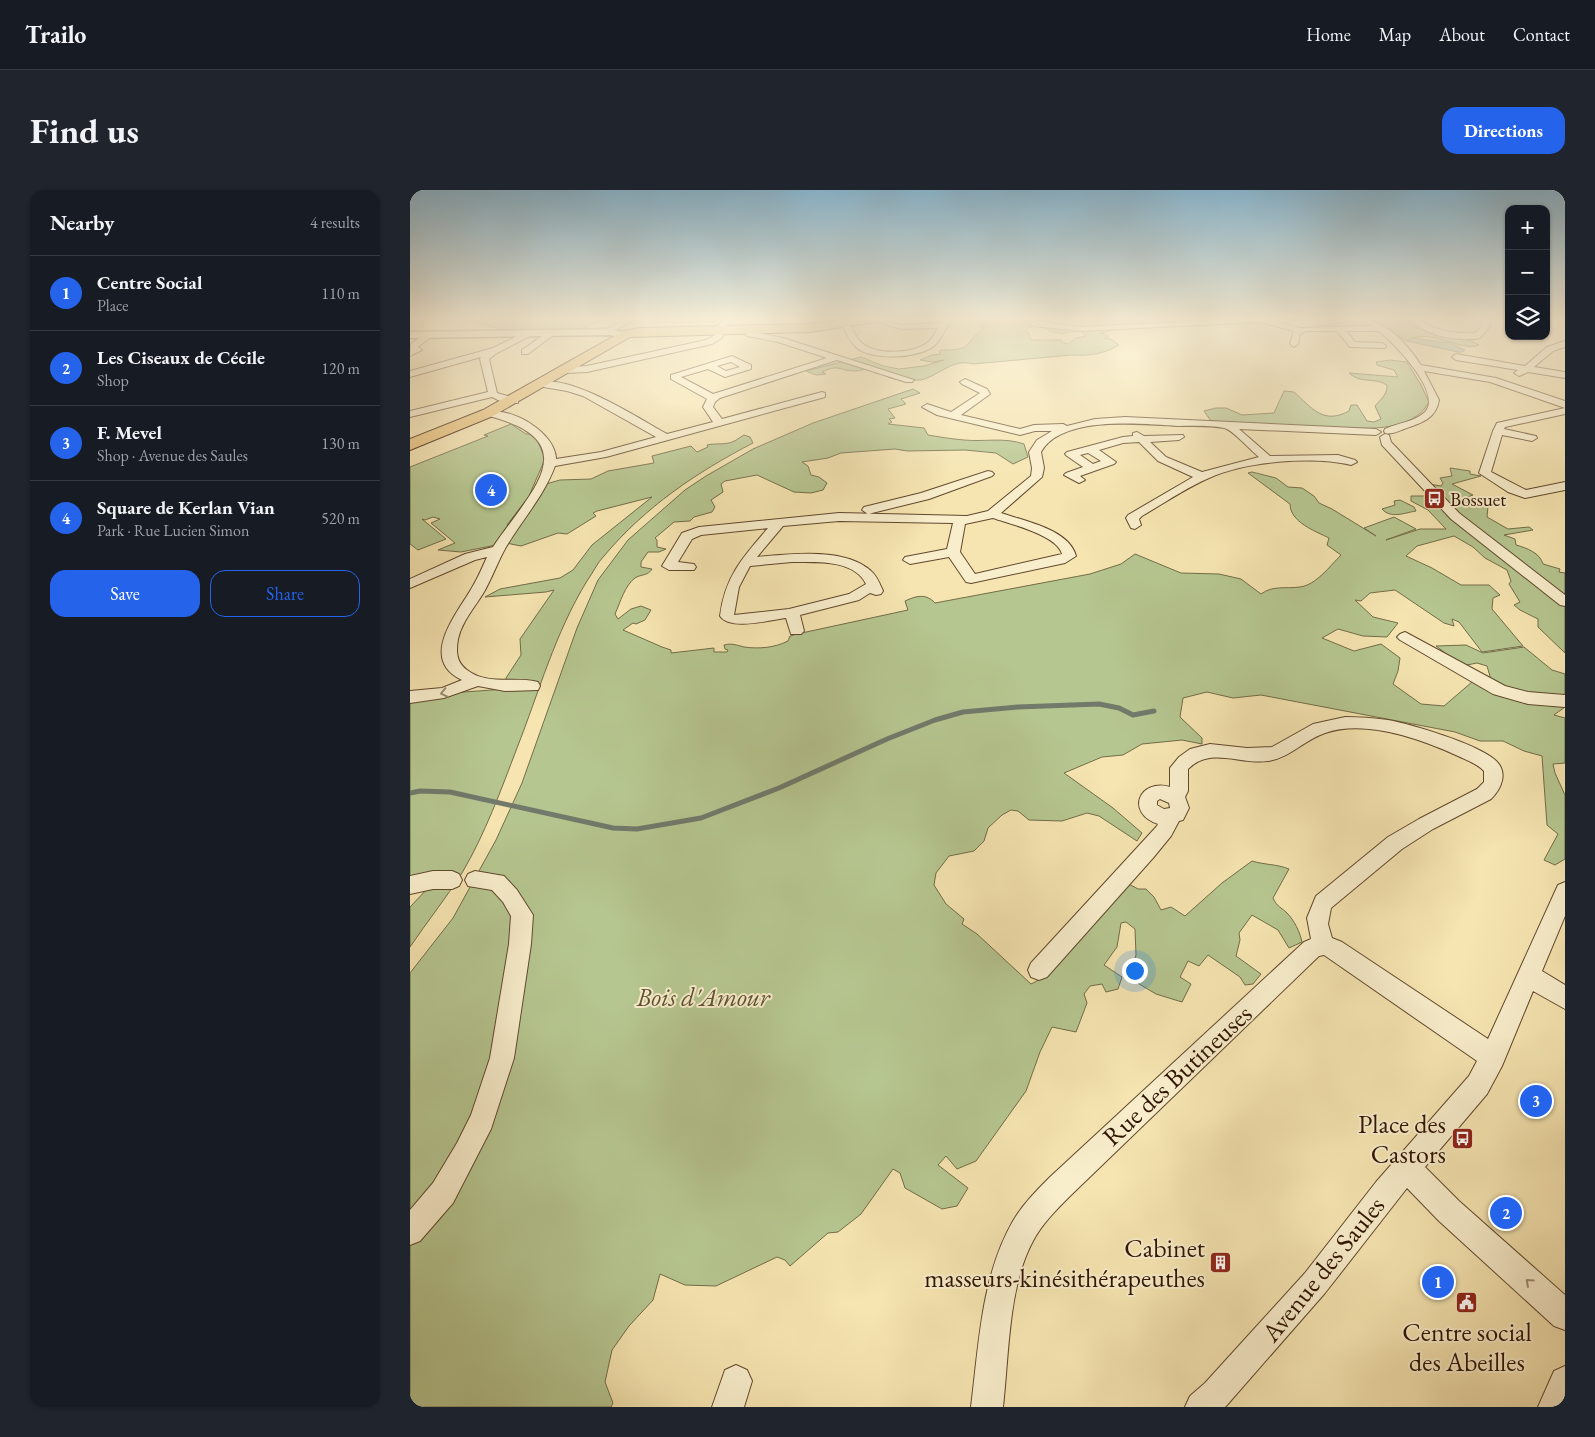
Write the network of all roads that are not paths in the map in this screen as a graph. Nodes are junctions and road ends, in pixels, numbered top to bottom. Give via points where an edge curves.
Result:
1 (488, 376) edge
2 (556, 376) edge
3 (680, 376) edge
4 (780, 376) edge
5 (895, 376) edge
6 (1422, 376) edge
7 (1477, 376) edge
8 (1514, 376) edge
9 (909, 380) dead end
10 (965, 382) dead end
11 (1503, 382) junction
12 (542, 384) junction
13 (493, 394) junction
14 (822, 395) dead end
15 (517, 398) junction
16 (715, 398) junction
17 (1565, 405) edge
18 (927, 407) dead end
19 (1565, 411) edge
20 (410, 414) edge
21 (493, 414) junction
22 (954, 415) junction
23 (720, 423) junction
24 (458, 426) junction
25 (1230, 426) junction
26 (1069, 428) junction
27 (1498, 431) junction
28 (1020, 432) junction
29 (1383, 433) junction
30 (1139, 437) junction
31 (1179, 437) dead end
32 (666, 438) junction
33 (1532, 438) dead end
34 (1041, 442) junction
35 (410, 445) edge
36 (1090, 449) junction
37 (1267, 459) junction
38 (1351, 462) dead end
39 (550, 463) junction
40 (1234, 466) joint
41 (1092, 468) junction
42 (988, 474) dead end
43 (1201, 476) junction
44 (1078, 480) dead end
45 (1565, 486) edge
46 (926, 496) junction
47 (1144, 509) junction
48 (1120, 511) dead end
49 (992, 514) junction
50 (860, 516) junction
51 (920, 518) junction
52 (960, 520) junction
53 (779, 523) junction
54 (1135, 525) dead end
55 (954, 552) junction
56 (494, 556) junction
57 (910, 560) dead end
58 (746, 562) junction
59 (457, 564) joint
60 (689, 567) dead end
61 (410, 584) edge
62 (1565, 602) edge
63 (792, 613) junction
64 (796, 631) dead end
65 (1404, 637) dead end
66 (476, 681) junction
67 (532, 686) dead end
68 (410, 697) edge
69 (1565, 701) edge
70 (464, 880) joint
71 (410, 885) edge
72 (1565, 891) edge
73 (1324, 945) junction
74 (1039, 970) dead end
75 (1529, 974) junction
76 (1565, 998) edge
77 (1494, 1057) junction
78 (1407, 1168) junction
79 (410, 1232) edge
80 (1565, 1315) edge
81 (1565, 1382) edge
82 (1214, 1403) edge
83 (988, 1407) edge
84 (1554, 1407) edge

1 - 13 street
2 - 12 main road
3 - 16 street via 674,378
4 - 16 street
5 - 9 street
6 - 29 street via 1433,397 1433,407 1424,418
7 - 11 street
8 - 11 street
10 - 22 street via 985,394
11 - 17 street
12 - 15 main road
12 - 32 street via 586,394
13 - 15 street via 498,398
13 - 20 street
14 - 23 street
15 - 21 main road
15 - 24 main road
16 - 23 street via 709,409
18 - 22 street
19 - 27 street via 1501,425
21 - 24 main road
21 - 39 street via 522,423 537,432 548,447
22 - 28 street
23 - 32 street
24 - 35 main road
25 - 26 street via 1116,420
25 - 29 street
25 - 37 street
26 - 28 street via 1041,427
26 - 34 street
27 - 33 street
27 - 45 street via 1486,474 1525,494
28 - 34 street via 1022,437
29 - 62 street via 1386,443 1449,510
30 - 31 street
30 - 36 street
30 - 43 street via 1162,459
32 - 39 street via 593,457
34 - 49 street via 1036,452 1036,477
36 - 41 street via 1071,454
36 - 41 street via 1115,462
37 - 38 street via 1338,458
37 - 40 street
39 - 56 street via 535,496
40 - 43 street
41 - 44 street via 1070,475
42 - 46 street
43 - 47 street
46 - 50 street via 866,511
46 - 51 street
47 - 48 street
47 - 54 street via 1132,518
49 - 52 street
49 - 55 street via 1053,536 1067,548 1069,556 971,579
50 - 51 street
50 - 53 street
51 - 52 street
52 - 55 street
53 - 58 street
53 - 60 street via 691,533 669,566
55 - 57 street
56 - 59 street
56 - 66 street via 449,644 453,664 460,673
58 - 63 street via 733,580 729,618
58 - 63 street via 810,558 835,561 865,572 875,588
59 - 61 street
63 - 64 street
65 - 69 street via 1499,690 1528,698
66 - 67 street via 503,687
66 -> 68 street via 444,693
70 - 71 street via 433,880
70 - 79 street via 498,882 522,915 520,944 502,1058 482,1120 443,1193
72 - 75 street, Avenue des Saules
73 - 74 street via 1317,919 1323,902 1395,843 1490,789 1495,779 1487,763 1438,739 1376,725 1340,724 1317,729 1270,754 1201,752 1179,768 1179,791 1164,831
73 - 77 street via 1334,948
73 - 83 street, Rue des Butineuses via 1312,949 1140,1110 1045,1202 1031,1220 1018,1240 1006,1277
75 - 76 street
75 - 77 street, Avenue des Saules
77 - 78 street, Avenue des Saules via 1478,1085
80 -> 78 street
78 - 82 street, Avenue des Saules
81 - 84 street

